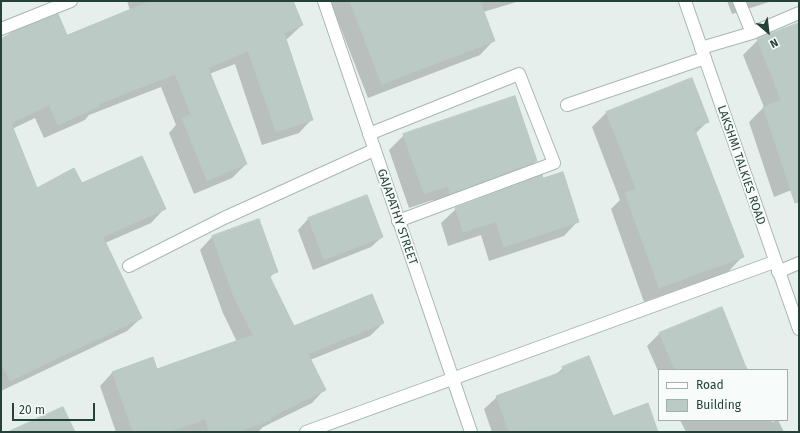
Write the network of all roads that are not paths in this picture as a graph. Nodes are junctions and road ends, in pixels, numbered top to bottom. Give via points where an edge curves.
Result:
1 (71, 1) edge
2 (324, 1) edge
3 (685, 1) edge
4 (739, 1) edge
5 (799, 13) edge
6 (1, 29) edge
7 (752, 33) junction
8 (703, 53) junction
9 (567, 105) dead end
10 (369, 134) junction
11 (374, 150) junction
12 (398, 221) junction
13 (799, 263) edge
14 (128, 266) dead end
15 (776, 267) junction
16 (799, 328) edge
17 (452, 379) junction
18 (306, 432) edge
19 (471, 432) edge

1 - 6 street
2 - 10 street, GAJAPATHY STREET
3 - 8 street, LAKSHMI TALKIES ROAD
4 - 7 street
5 - 7 street
7 - 8 street
8 - 9 street
8 - 15 street, LAKSHMI TALKIES ROAD
10 - 11 street, GAJAPATHY STREET
10 - 12 street via 518,74 554,163
11 - 12 street, GAJAPATHY STREET
11 - 14 street via 224,218
12 - 17 street, GAJAPATHY STREET
13 - 15 street
15 - 16 street, LAKSHMI TALKIES ROAD
15 - 17 street
17 - 18 street
17 - 19 street, GAJAPATHY STREET

